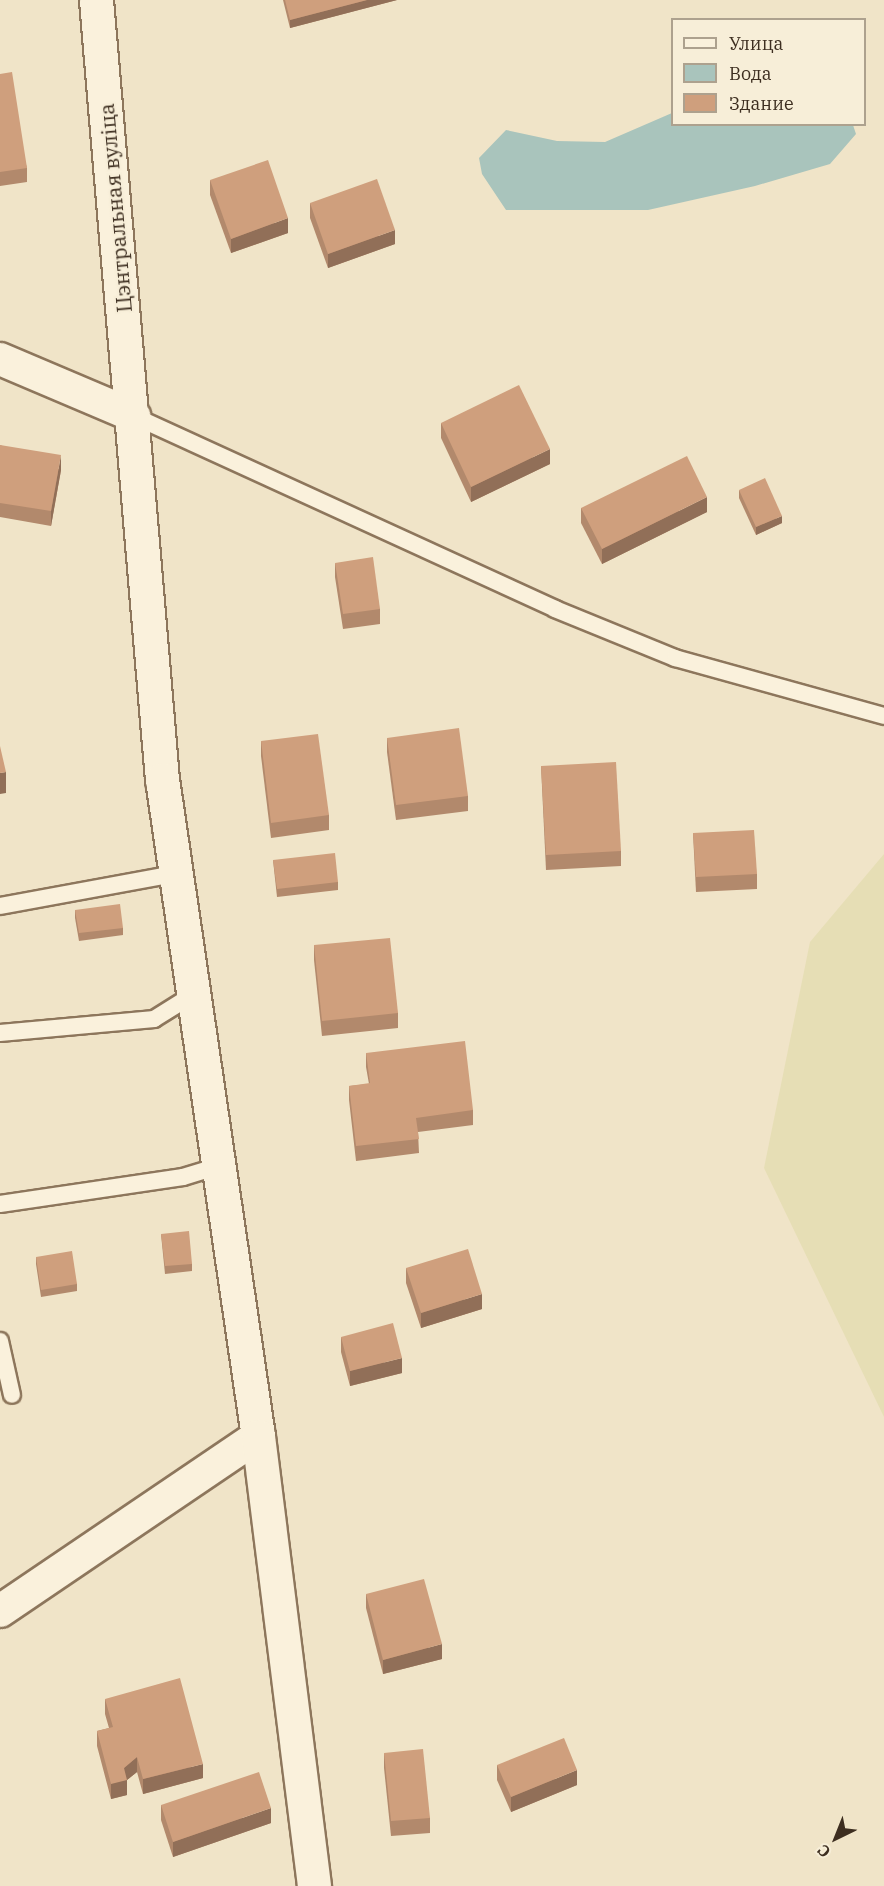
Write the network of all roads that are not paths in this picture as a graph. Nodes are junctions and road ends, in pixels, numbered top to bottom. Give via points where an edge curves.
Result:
1 (96, 0) edge
2 (0, 359) edge
3 (134, 416) junction
4 (884, 716) edge
5 (175, 874) junction
6 (0, 906) edge
7 (194, 994) junction
8 (0, 1033) edge
9 (219, 1166) junction
10 (0, 1204) edge
11 (0, 1341) edge
12 (12, 1395) dead end
13 (258, 1436) junction
14 (0, 1611) edge
15 (314, 1886) edge

1 - 3 street, Цэнтральная вуліца
2 - 3 street
3 - 4 lane via 555,609 675,658
3 - 5 street, Цэнтральная вуліца via 162,779
5 - 6 lane
5 - 7 street, Цэнтральная вуліца
7 - 8 lane via 154,1019
7 - 9 street, Цэнтральная вуліца
9 - 10 lane via 183,1178
9 - 13 street, Цэнтральная вуліца
11 - 12 lane
13 - 14 street
13 - 15 street, Цэнтральная вуліца

